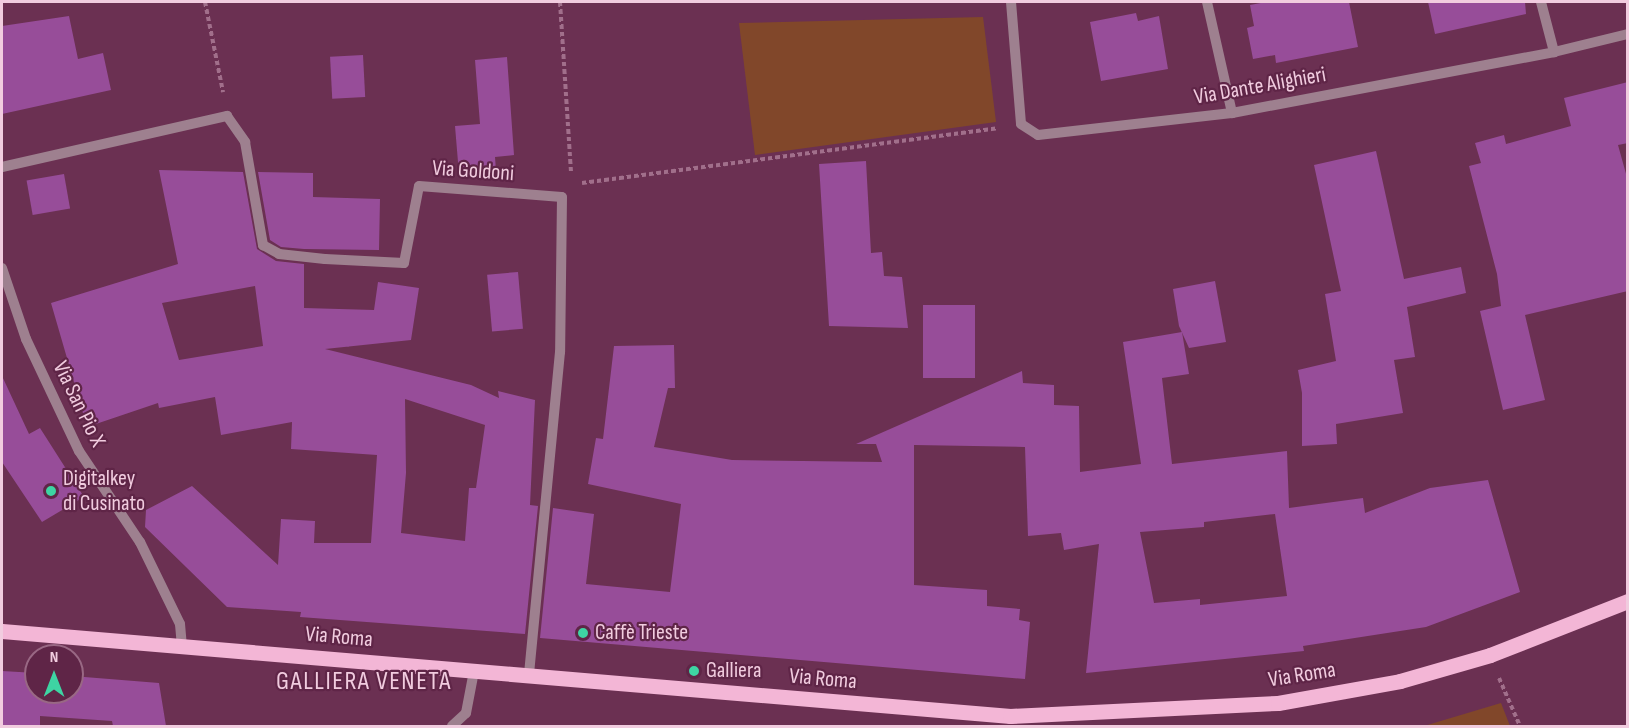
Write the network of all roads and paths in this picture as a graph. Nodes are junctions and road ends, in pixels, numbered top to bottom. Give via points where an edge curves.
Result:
1 (206, 2) edge
2 (560, 2) edge
3 (1011, 2) edge
4 (1207, 2) edge
5 (1541, 2) edge
6 (1628, 34) edge
7 (1554, 52) junction
8 (1232, 112) junction
9 (227, 116) junction
10 (1021, 124) junction
11 (2, 167) edge
12 (2, 268) edge
13 (1628, 601) edge
14 (2, 631) edge
15 (182, 646) junction
16 (1490, 655) junction
17 (474, 671) junction
18 (529, 675) junction
19 (452, 726) edge
20 (1520, 726) edge

1 - 9 path
2 - 10 path via 572,184
3 - 10 street
4 - 8 street
5 - 7 street
6 - 7 street, Via Dante Alighieri
7 - 8 street, Via Dante Alighieri
8 - 10 street, Via Dante Alighieri via 1038,135
9 - 11 street
9 - 18 street, Via Goldoni via 246,142 263,244 279,255 404,262 419,186 562,197 560,352
12 - 15 street, Via San Pio X via 26,339 79,451 140,542 180,624
13 - 16 main road, Via Roma
14 - 15 main road, Via Roma
15 - 17 main road, Via Roma
16 - 18 main road, Via Roma via 1400,681 1278,703 1010,716
16 - 20 path
17 - 18 main road, Via Roma
17 - 19 street via 466,713

